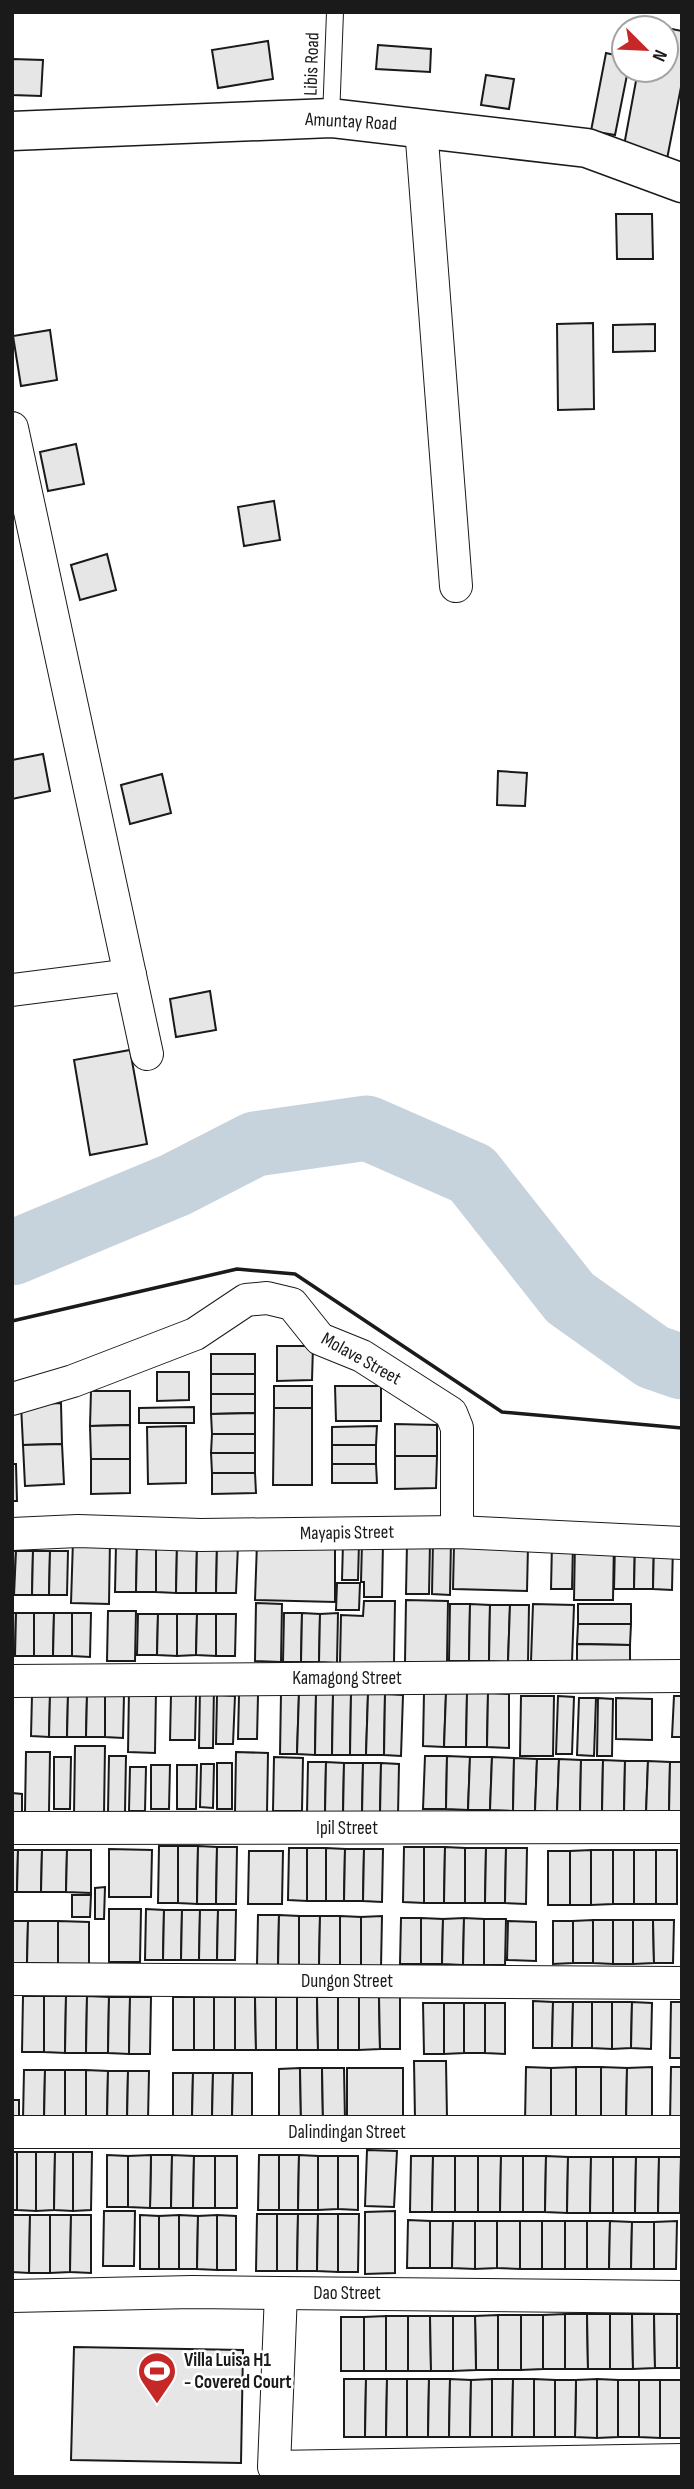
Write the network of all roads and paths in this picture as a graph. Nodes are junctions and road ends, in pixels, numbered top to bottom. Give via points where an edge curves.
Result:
1 (335, 12) edge
2 (331, 118) junction
3 (421, 127) junction
4 (12, 131) edge
5 (682, 183) edge
6 (12, 428) edge
7 (456, 586) dead end
8 (130, 975) junction
9 (12, 990) edge
10 (147, 1054) dead end
11 (12, 1399) edge
12 (457, 1532) junction
13 (12, 1534) edge
14 (682, 1543) edge
15 (682, 1676) edge
16 (12, 1681) edge
17 (682, 1827) edge
18 (12, 1828) edge
19 (12, 1979) edge
20 (682, 1983) edge
21 (12, 2132) edge
22 (682, 2132) edge
23 (281, 2293) junction
24 (12, 2296) edge
25 (682, 2297) edge
26 (682, 2460) edge

1 - 2 lane, Libis Road
2 - 3 street, Amuntay Road
2 - 4 street, Amuntay Road
3 - 5 street, Amuntay Road via 587,148
3 - 7 street
6 - 8 street
8 - 9 street
8 - 10 street
11 - 12 street, Molave Street via 195,1334 246,1300 267,1298 292,1304 320,1339 362,1356 451,1413 457,1428
12 - 13 street, Mayapis Street
12 - 14 street, Mayapis Street
15 - 16 street, Kamagong Street
17 - 18 street, Ipil Street
19 - 20 street, Dungon Street
21 - 22 street, Dalindingan Street
23 - 24 street, Dao Street
23 - 25 street, Dao Street
23 - 26 street via 274,2467

